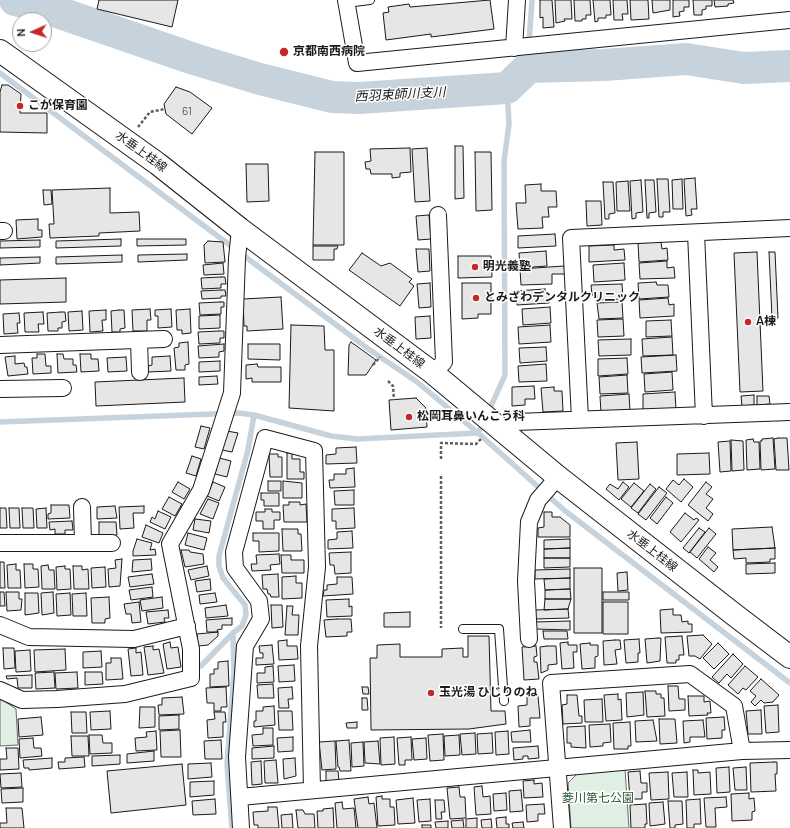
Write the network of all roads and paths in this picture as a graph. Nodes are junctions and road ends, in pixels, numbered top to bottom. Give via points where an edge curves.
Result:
1 (370, 0) edge
2 (517, 0) edge
3 (346, 2) edge
4 (790, 20) edge
5 (523, 47) junction
6 (0, 51) edge
7 (165, 109) dead end
8 (137, 128) dead end
9 (438, 215) dead end
10 (790, 228) edge
11 (696, 233) junction
12 (239, 245) junction
13 (164, 339) dead end
14 (139, 340) junction
15 (0, 345) edge
16 (377, 362) dead end
17 (373, 365) dead end
18 (140, 372) dead end
19 (433, 373) junction
20 (388, 381) dead end
21 (63, 388) dead end
22 (0, 389) edge
23 (394, 400) dead end
24 (790, 412) edge
25 (704, 416) junction
26 (580, 420) junction
27 (491, 421) junction
28 (478, 443) dead end
29 (441, 459) dead end
30 (441, 476) dead end
31 (548, 488) junction
32 (82, 507) dead end
33 (0, 543) edge
34 (82, 543) junction
35 (112, 543) dead end
36 (0, 625) edge
37 (187, 626) junction
38 (441, 628) dead end
39 (463, 629) dead end
40 (529, 639) dead end
41 (790, 657) edge
42 (0, 690) edge
43 (504, 701) dead end
44 (790, 750) edge
45 (742, 751) junction
46 (559, 767) junction
47 (312, 790) junction
48 (240, 797) junction
49 (241, 828) edge
50 (562, 828) edge

1 - 3 lane
2 - 5 street
3 - 5 street via 357,63
4 - 5 street
6 - 12 main road, 水垂上桂線 via 158,164
7 - 8 path via 150,112
9 - 19 street via 444,362
10 - 11 street
11 - 25 street
11 - 26 street via 571,238
12 - 19 main road, 水垂上桂線
12 - 37 street via 232,393 200,490 170,544
13 - 14 street
14 - 15 street
14 - 18 street
16 - 17 path
19 - 27 main road, 水垂上桂線
20 - 23 path via 393,386
21 - 22 street
24 - 25 street
25 - 26 street
26 - 27 street
27 - 31 main road, 水垂上桂線
28 - 29 path via 441,443
30 - 38 path
31 - 40 street via 529,522 526,581
31 - 41 main road, 水垂上桂線 via 730,612
32 - 34 street
33 - 34 street
34 - 35 street
36 - 37 street via 29,637 134,639
37 - 42 street via 191,649 191,678 125,694 57,699 22,700
39 - 43 lane via 499,629
44 - 45 street
45 - 46 street
45 - 46 street via 734,706 690,674 551,683
46 - 47 street
46 - 50 street
47 - 48 street
47 - 48 street via 309,646 317,567 314,451 266,438 234,552 235,568 259,601 261,619 245,646 237,757
48 - 49 street

